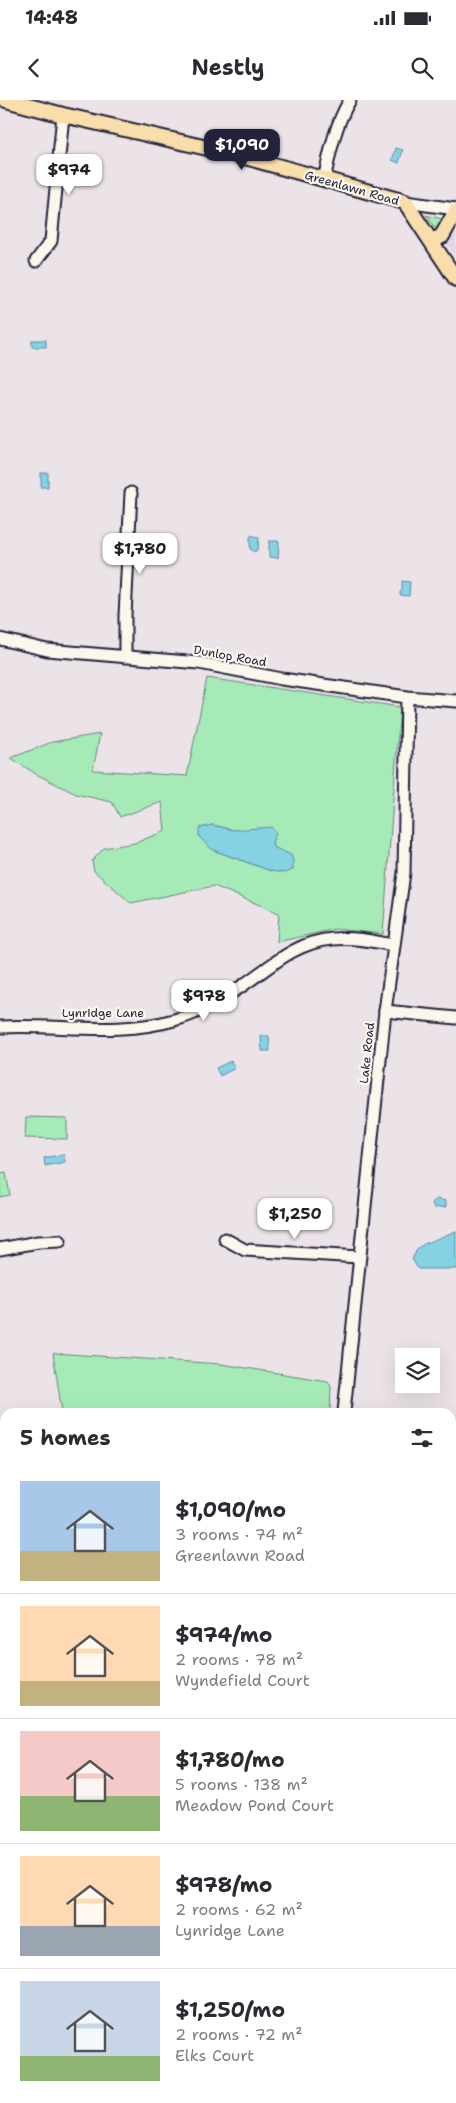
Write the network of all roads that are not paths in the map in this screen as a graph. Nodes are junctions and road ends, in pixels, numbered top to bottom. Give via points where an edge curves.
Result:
1 (6, 100) edge
2 (350, 100) edge
3 (63, 115) junction
4 (324, 180) junction
5 (405, 202) junction
6 (456, 210) edge
7 (432, 241) junction
8 (36, 261) dead end
9 (456, 279) edge
10 (131, 493) dead end
11 (0, 639) edge
12 (125, 657) junction
13 (407, 697) junction
14 (456, 701) edge
15 (393, 945) junction
16 (385, 1011) junction
17 (456, 1018) edge
18 (0, 1026) edge
19 (225, 1239) dead end
20 (60, 1241) dead end
21 (0, 1249) edge
22 (359, 1257) junction
23 (344, 1408) edge

1 - 3 main road, Greenlawn Road
2 - 4 street via 340,118
3 - 4 main road, Greenlawn Road via 238,155
3 - 8 street via 51,241
4 - 5 main road, Greenlawn Road
5 - 6 street
5 - 7 main road, Greenlawn Road
6 - 7 main road via 442,236
7 - 9 main road, Greenlawn Road
10 - 12 street
11 - 12 street, Dunlop Road via 47,650
12 - 13 street, Dunlop Road via 199,663
13 - 14 street, Dunlop Road
13 - 15 street, Lake Road via 404,873
15 - 16 street, Lake Road
15 - 18 street, Lynridge Lane via 358,938 330,939 302,947 207,1006 154,1026 121,1029
16 - 17 street
16 - 22 street, Lake Road
19 - 22 street via 245,1250
20 - 21 street
22 - 23 street, Lake Road

